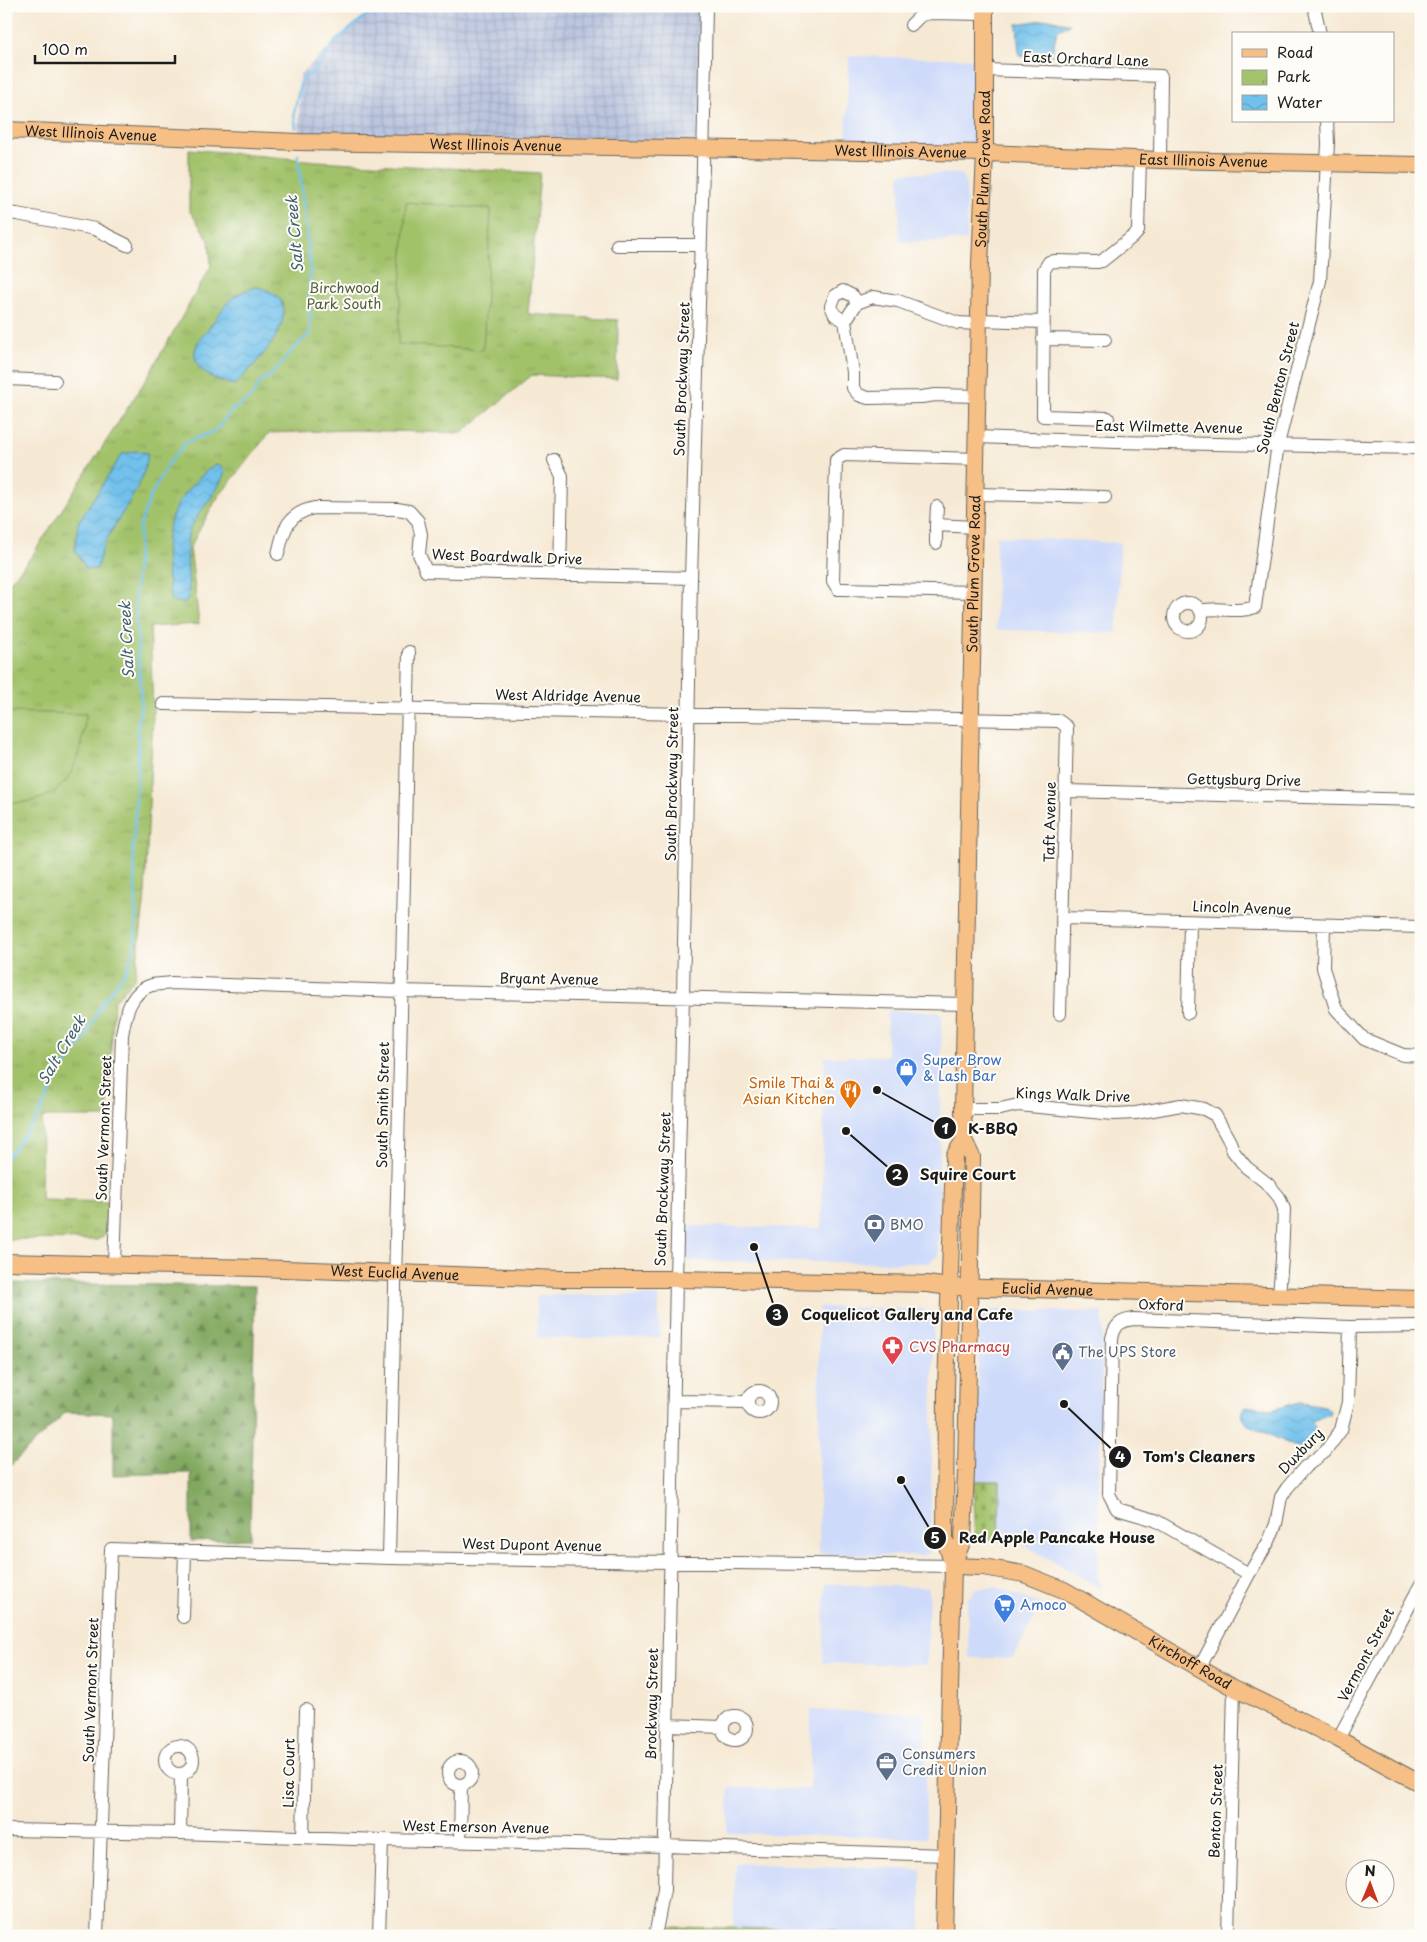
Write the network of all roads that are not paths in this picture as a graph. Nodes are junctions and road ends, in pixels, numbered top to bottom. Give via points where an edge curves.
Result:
1 (706, 6) edge
2 (1314, 6) edge
3 (985, 10) edge
4 (911, 25) dead end
5 (1320, 32) edge
6 (985, 70) junction
7 (1327, 122) edge
8 (6, 130) edge
9 (703, 148) junction
10 (985, 153) junction
11 (1140, 159) junction
12 (1160, 160) junction
13 (1327, 162) junction
14 (1421, 165) edge
15 (6, 214) edge
16 (127, 245) dead end
17 (617, 245) dead end
18 (701, 245) junction
19 (857, 303) junction
20 (845, 320) junction
21 (979, 322) junction
22 (1043, 322) junction
23 (1043, 339) junction
24 (1105, 340) dead end
25 (6, 379) edge
26 (55, 381) dead end
27 (978, 396) junction
28 (1108, 418) dead end
29 (977, 437) junction
30 (1278, 444) junction
31 (1421, 448) edge
32 (977, 459) junction
33 (554, 460) dead end
34 (976, 494) junction
35 (1105, 497) dead end
36 (937, 507) dead end
37 (936, 525) junction
38 (975, 527) junction
39 (936, 543) dead end
40 (278, 554) dead end
41 (560, 575) junction
42 (691, 578) junction
43 (974, 592) junction
44 (1201, 611) dead end
45 (409, 652) dead end
46 (163, 704) dead end
47 (408, 708) junction
48 (688, 714) junction
49 (972, 720) junction
50 (1066, 790) junction
51 (1421, 800) edge
52 (1062, 918) junction
53 (1190, 922) junction
54 (1324, 926) junction
55 (1421, 927) edge
56 (400, 991) junction
57 (136, 996) joint
58 (684, 997) junction
59 (965, 1004) junction
60 (1188, 1013) dead end
61 (1060, 1014) dead end
62 (1421, 1056) edge
63 (963, 1109) junction
64 (964, 1140) junction
65 (6, 1262) edge
66 (114, 1265) junction
67 (395, 1274) junction
68 (676, 1279) junction
69 (950, 1287) junction
70 (970, 1287) junction
71 (1279, 1295) junction
72 (1421, 1298) edge
73 (1421, 1326) edge
74 (1350, 1327) junction
75 (674, 1401) junction
76 (748, 1402) dead end
77 (111, 1549) joint
78 (185, 1551) junction
79 (389, 1558) junction
80 (670, 1563) junction
81 (952, 1566) junction
82 (1249, 1574) junction
83 (1421, 1584) edge
84 (183, 1617) dead end
85 (1200, 1668) junction
86 (1234, 1688) junction
87 (306, 1710) dead end
88 (667, 1725) junction
89 (723, 1727) dead end
90 (1338, 1739) junction
91 (181, 1774) dead end
92 (1421, 1784) edge
93 (460, 1785) dead end
94 (6, 1830) edge
95 (102, 1832) junction
96 (180, 1833) junction
97 (303, 1837) junction
98 (382, 1840) junction
99 (460, 1842) junction
100 (664, 1846) junction
101 (946, 1855) junction
102 (97, 1936) edge
103 (379, 1936) edge
104 (655, 1936) edge
105 (944, 1936) edge
106 (1228, 1936) edge

1 - 9 street, South Brockway Street
2 - 5 street
3 - 4 street via 921,15
3 - 6 main road, South Plum Grove Road
6 - 10 main road, South Plum Grove Road
6 - 12 street, East Orchard Lane via 1161,76
7 - 13 street, South Benton Street
8 - 9 main road, West Illinois Avenue via 299,142
9 - 10 main road, West Illinois Avenue
9 - 18 street, South Brockway Street
10 - 11 main road, East Illinois Avenue
10 - 21 main road, South Plum Grove Road
11 - 12 main road, East Illinois Avenue
11 - 22 street via 1140,221 1136,234 1098,262 1055,261 1046,266
12 - 13 main road, East Illinois Avenue
13 - 14 main road, East Illinois Avenue
13 - 30 street, South Benton Street via 1320,282
15 - 16 street via 95,230
17 - 18 street
18 - 42 street, South Brockway Street
19 - 20 street
19 - 20 street via 853,296 843,291 834,296 831,306 836,315
19 - 21 street via 872,297 898,302 958,323
20 - 27 street via 853,388 859,395 868,398
21 - 22 street
21 - 27 main road, South Plum Grove Road
22 - 23 street
23 - 24 street
23 - 28 street via 1043,416
25 - 26 street
27 - 29 main road, South Plum Grove Road
29 - 30 street, East Wilmette Avenue
29 - 32 main road, South Plum Grove Road
30 - 31 street, East Wilmette Avenue
30 - 44 street, South Benton Street via 1255,607
32 - 34 main road, South Plum Grove Road
32 - 43 street via 840,456 836,460 833,581 838,589
33 - 41 street via 562,476
34 - 35 street
34 - 38 main road, South Plum Grove Road
36 - 37 street
37 - 38 street
37 - 39 street
38 - 43 main road, South Plum Grove Road
40 - 41 street, West Boardwalk Drive via 289,520 302,510 397,509 409,510 418,521 421,534 419,554 426,571
41 - 42 street, West Boardwalk Drive
42 - 48 street, South Brockway Street
43 - 49 main road, South Plum Grove Road
45 - 47 street, South Smith Street
46 - 47 street, West Aldridge Avenue
47 - 48 street, West Aldridge Avenue
47 - 56 street, South Smith Street
48 - 49 street, West Aldridge Avenue
48 - 58 street, South Brockway Street
49 - 50 street, Taft Avenue via 1060,721 1067,727
49 - 59 main road, South Plum Grove Road
50 - 51 street, Gettysburg Drive
50 - 52 street, Taft Avenue
52 - 53 street, Lincoln Avenue
52 - 61 street, Taft Avenue
53 - 54 street, Lincoln Avenue
53 - 60 street
54 - 55 street, Lincoln Avenue
54 - 62 street via 1323,968 1336,1009 1364,1039 1403,1055
56 - 57 street, Bryant Avenue via 172,984 150,986
56 - 58 street, Bryant Avenue
56 - 67 street, South Smith Street
57 - 66 street, South Vermont Street via 125,1012 122,1035
58 - 59 street, Bryant Avenue
58 - 68 street, South Brockway Street
59 - 63 main road, South Plum Grove Road
63 - 64 main road, South Plum Grove Road
63 - 71 street, Kings Walk Drive via 1000,1110 1018,1105 1114,1114 1182,1105 1204,1109 1215,1115 1234,1151 1268,1184 1284,1209
64 - 69 main road, South Plum Grove Road via 954,1156
64 - 70 main road, South Plum Grove Road via 972,1157
65 - 66 main road
66 - 67 main road, West Euclid Avenue
67 - 68 main road, West Euclid Avenue
67 - 79 street, South Smith Street
68 - 69 main road, Euclid Avenue
68 - 75 street, South Brockway Street
69 - 70 main road, Euclid Avenue
69 - 81 main road, South Plum Grove Road via 944,1538
70 - 71 main road, Euclid Avenue
70 - 81 main road, South Plum Grove Road via 963,1539
71 - 72 main road, Euclid Avenue
73 - 74 street, Oxford
74 - 82 street, Duxbury via 1348,1402 1341,1430 1325,1452 1305,1467 1281,1497 1269,1541
74 - 82 street, Oxford via 1133,1319 1124,1320 1114,1329 1109,1494 1112,1502 1117,1509 1155,1520
75 - 76 street
75 - 80 street, South Brockway Street
77 - 78 street, West Dupont Avenue
77 - 95 street, South Vermont Street
78 - 79 street, West Dupont Avenue
78 - 84 street
79 - 80 street, West Dupont Avenue
80 - 81 street, West Dupont Avenue
80 - 88 street, Brockway Street
81 - 85 main road, Kirchoff Road via 1024,1574 1064,1590
81 - 101 main road, South Plum Grove Road
82 - 85 street, Duxbury
83 - 90 street, Vermont Street
85 - 86 main road, Kirchoff Road
86 - 90 main road, Kirchoff Road
86 - 106 street, Benton Street
87 - 97 street, Lisa Court
88 - 89 street
88 - 100 street, Brockway Street
90 - 92 main road, Kirchoff Road
91 - 96 street
93 - 99 street
94 - 95 street, West Emerson Avenue
95 - 96 street, West Emerson Avenue
95 - 102 street, South Vermont Street
96 - 97 street, West Emerson Avenue
97 - 98 street, West Emerson Avenue
98 - 99 street, West Emerson Avenue
98 - 103 street
99 - 100 street, West Emerson Avenue
100 - 101 street, West Emerson Avenue
100 - 104 street, Brockway Street via 664,1890
101 - 105 main road, South Plum Grove Road

